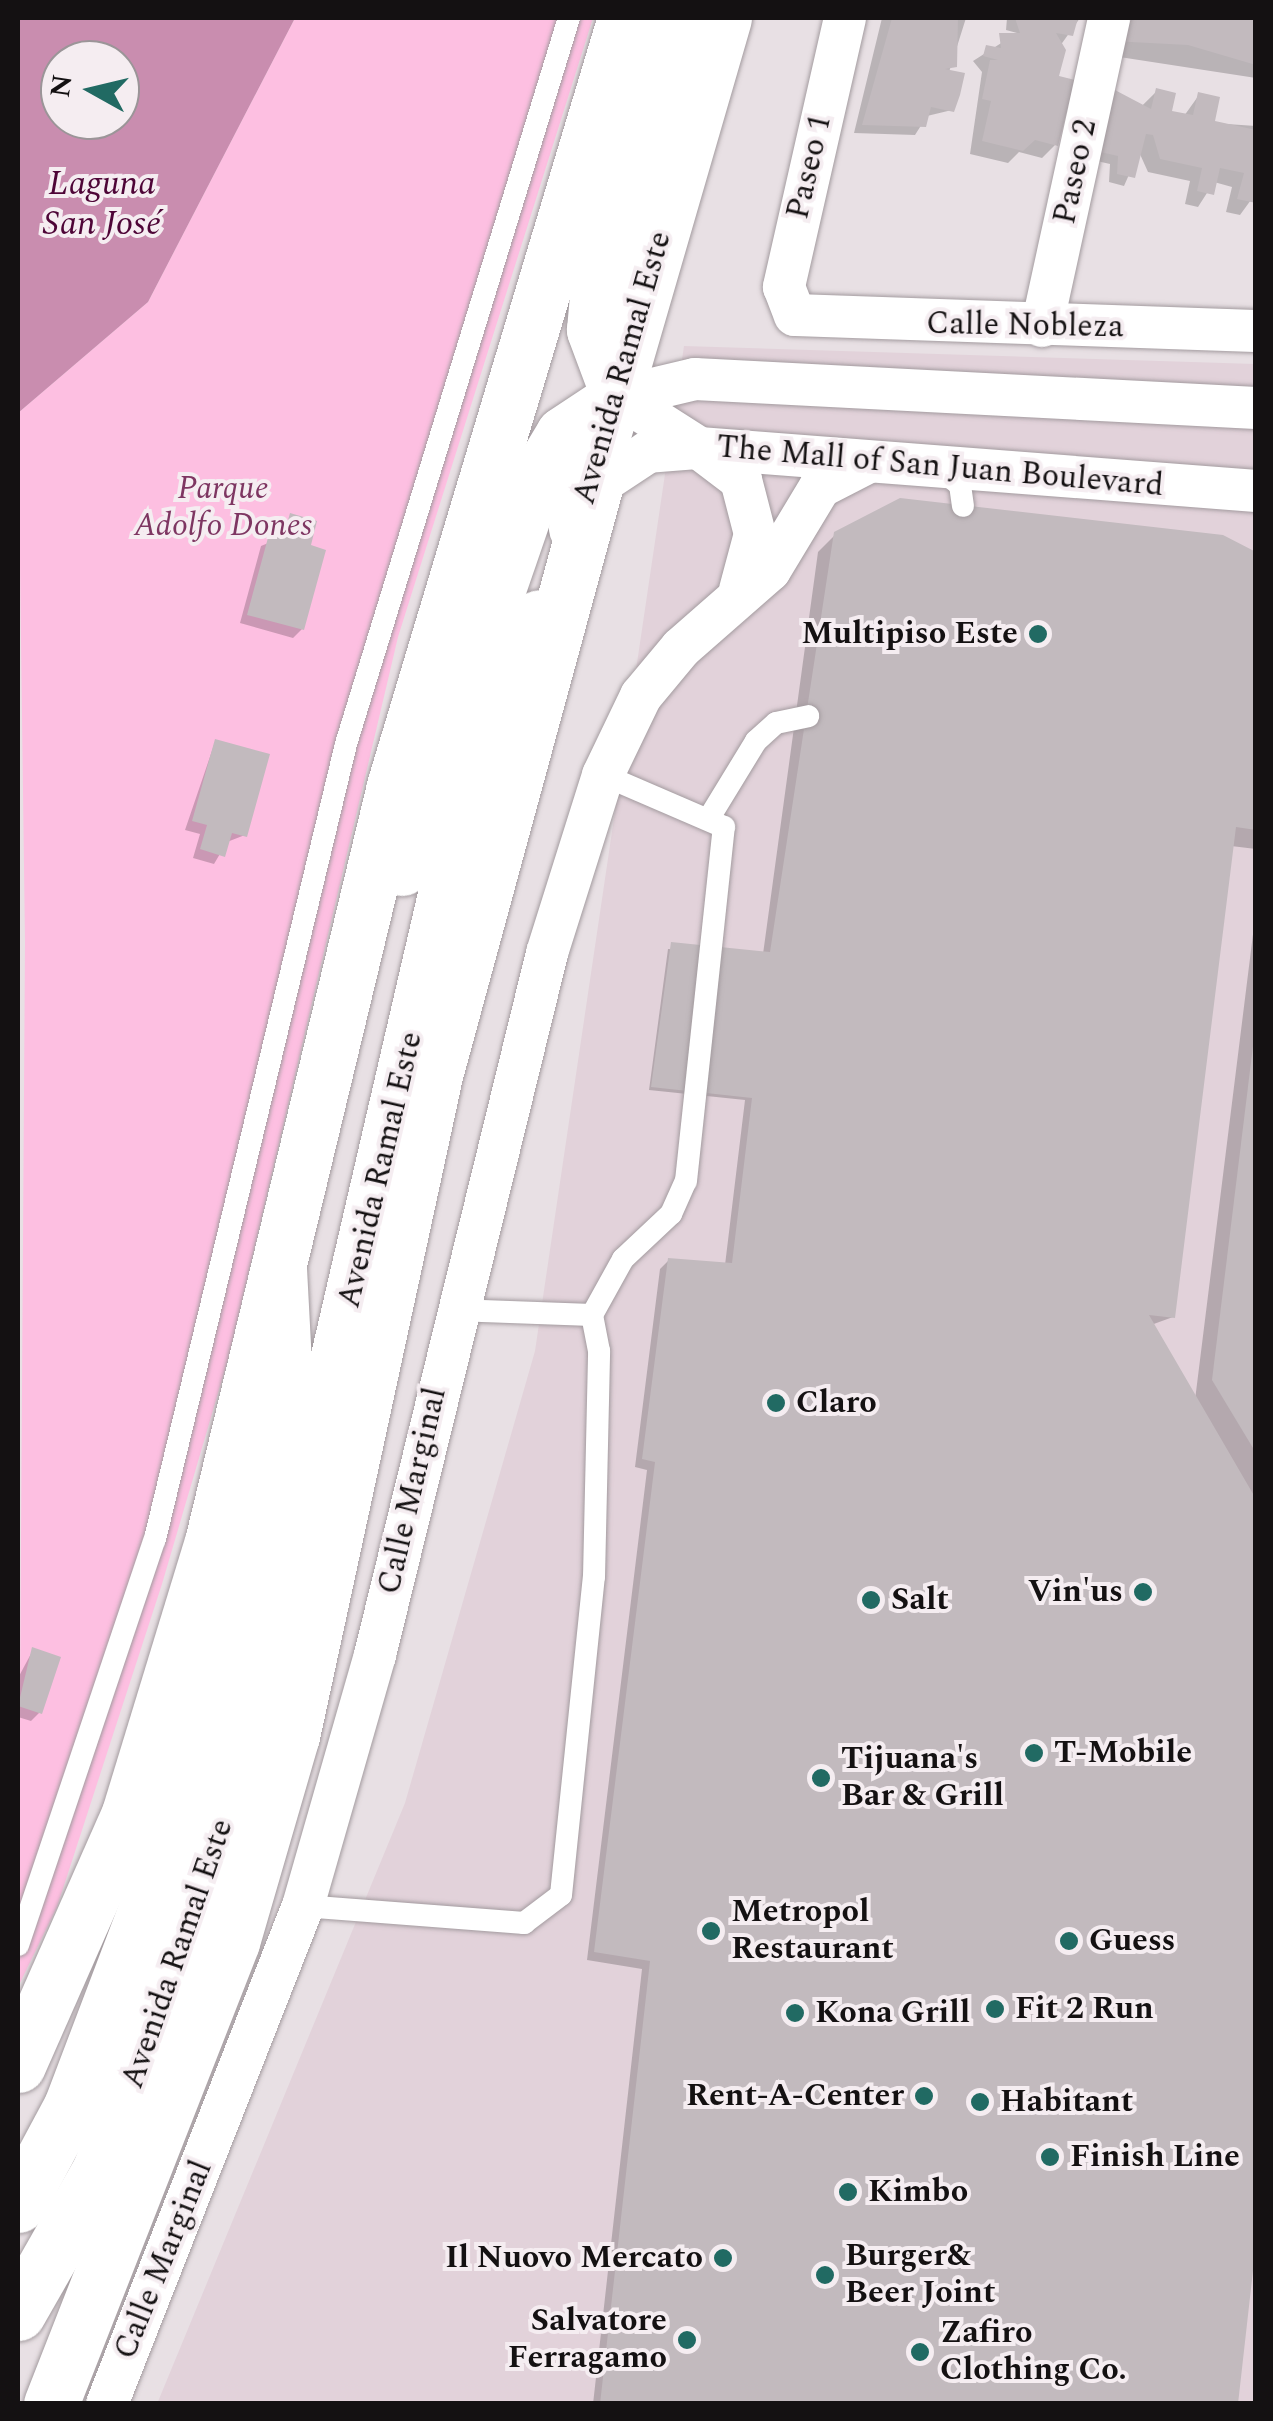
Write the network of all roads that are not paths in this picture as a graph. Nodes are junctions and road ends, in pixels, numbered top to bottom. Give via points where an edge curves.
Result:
1 (569, 18) edge
2 (624, 18) edge
3 (674, 18) edge
4 (724, 18) edge
5 (845, 18) edge
6 (1109, 18) edge
7 (795, 315) joint
8 (1042, 326) junction
9 (1256, 331) edge
10 (619, 396) junction
11 (1256, 408) edge
12 (699, 448) junction
13 (867, 463) junction
14 (938, 468) junction
15 (595, 487) junction
16 (1256, 491) edge
17 (963, 506) dead end
18 (738, 600) junction
19 (808, 716) dead end
20 (603, 775) junction
21 (709, 818) junction
22 (348, 972) junction
23 (280, 1269) junction
24 (455, 1310) junction
25 (592, 1315) junction
26 (302, 1906) junction
27 (18, 1945) edge
28 (18, 2065) edge
29 (18, 2205) edge
30 (18, 2313) edge
31 (51, 2404) edge
32 (106, 2404) edge

1 - 27 lane via 346,744 155,1539
2 - 22 main road via 514,365
3 - 10 main road via 597,286 594,330
4 - 10 main road, Avenida Ramal Este
5 - 7 street, Paseo 1 via 784,287
6 - 8 street, Paseo 2
7 - 8 street, Calle Nobleza
8 - 9 street, Calle Nobleza
10 - 11 street, The Mall of San Juan Boulevard via 695,379
10 - 12 street, The Mall of San Juan Boulevard
10 - 15 main road, Avenida Ramal Este
10 - 22 main road via 563,434 536,479 419,836
12 - 13 street, The Mall of San Juan Boulevard
12 - 15 street via 648,452
12 - 18 street via 742,480 754,534
13 - 14 street, The Mall of San Juan Boulevard
13 - 18 street, Calle Marginal via 820,487 770,570
14 - 16 street, The Mall of San Juan Boulevard
14 - 17 lane via 960,485
15 - 30 main road, Avenida Ramal Este via 492,739 446,886 253,1724 201,1902 100,2169
15 - 31 main road via 435,1075 282,1770 232,1942
18 - 20 street, Calle Marginal via 641,696
19 - 21 lane via 776,723 756,741
20 - 21 lane
20 - 24 street, Calle Marginal
21 - 25 lane via 724,827 729,851 686,1181 671,1214 623,1259
22 - 23 main road
23 - 28 main road via 212,1542 129,1813
23 - 29 main road via 285,1383 274,1456 201,1763 70,2106
24 - 25 lane
24 - 26 street, Calle Marginal via 375,1655
25 - 26 lane via 594,1577 562,1895 524,1922
26 - 32 street, Calle Marginal

